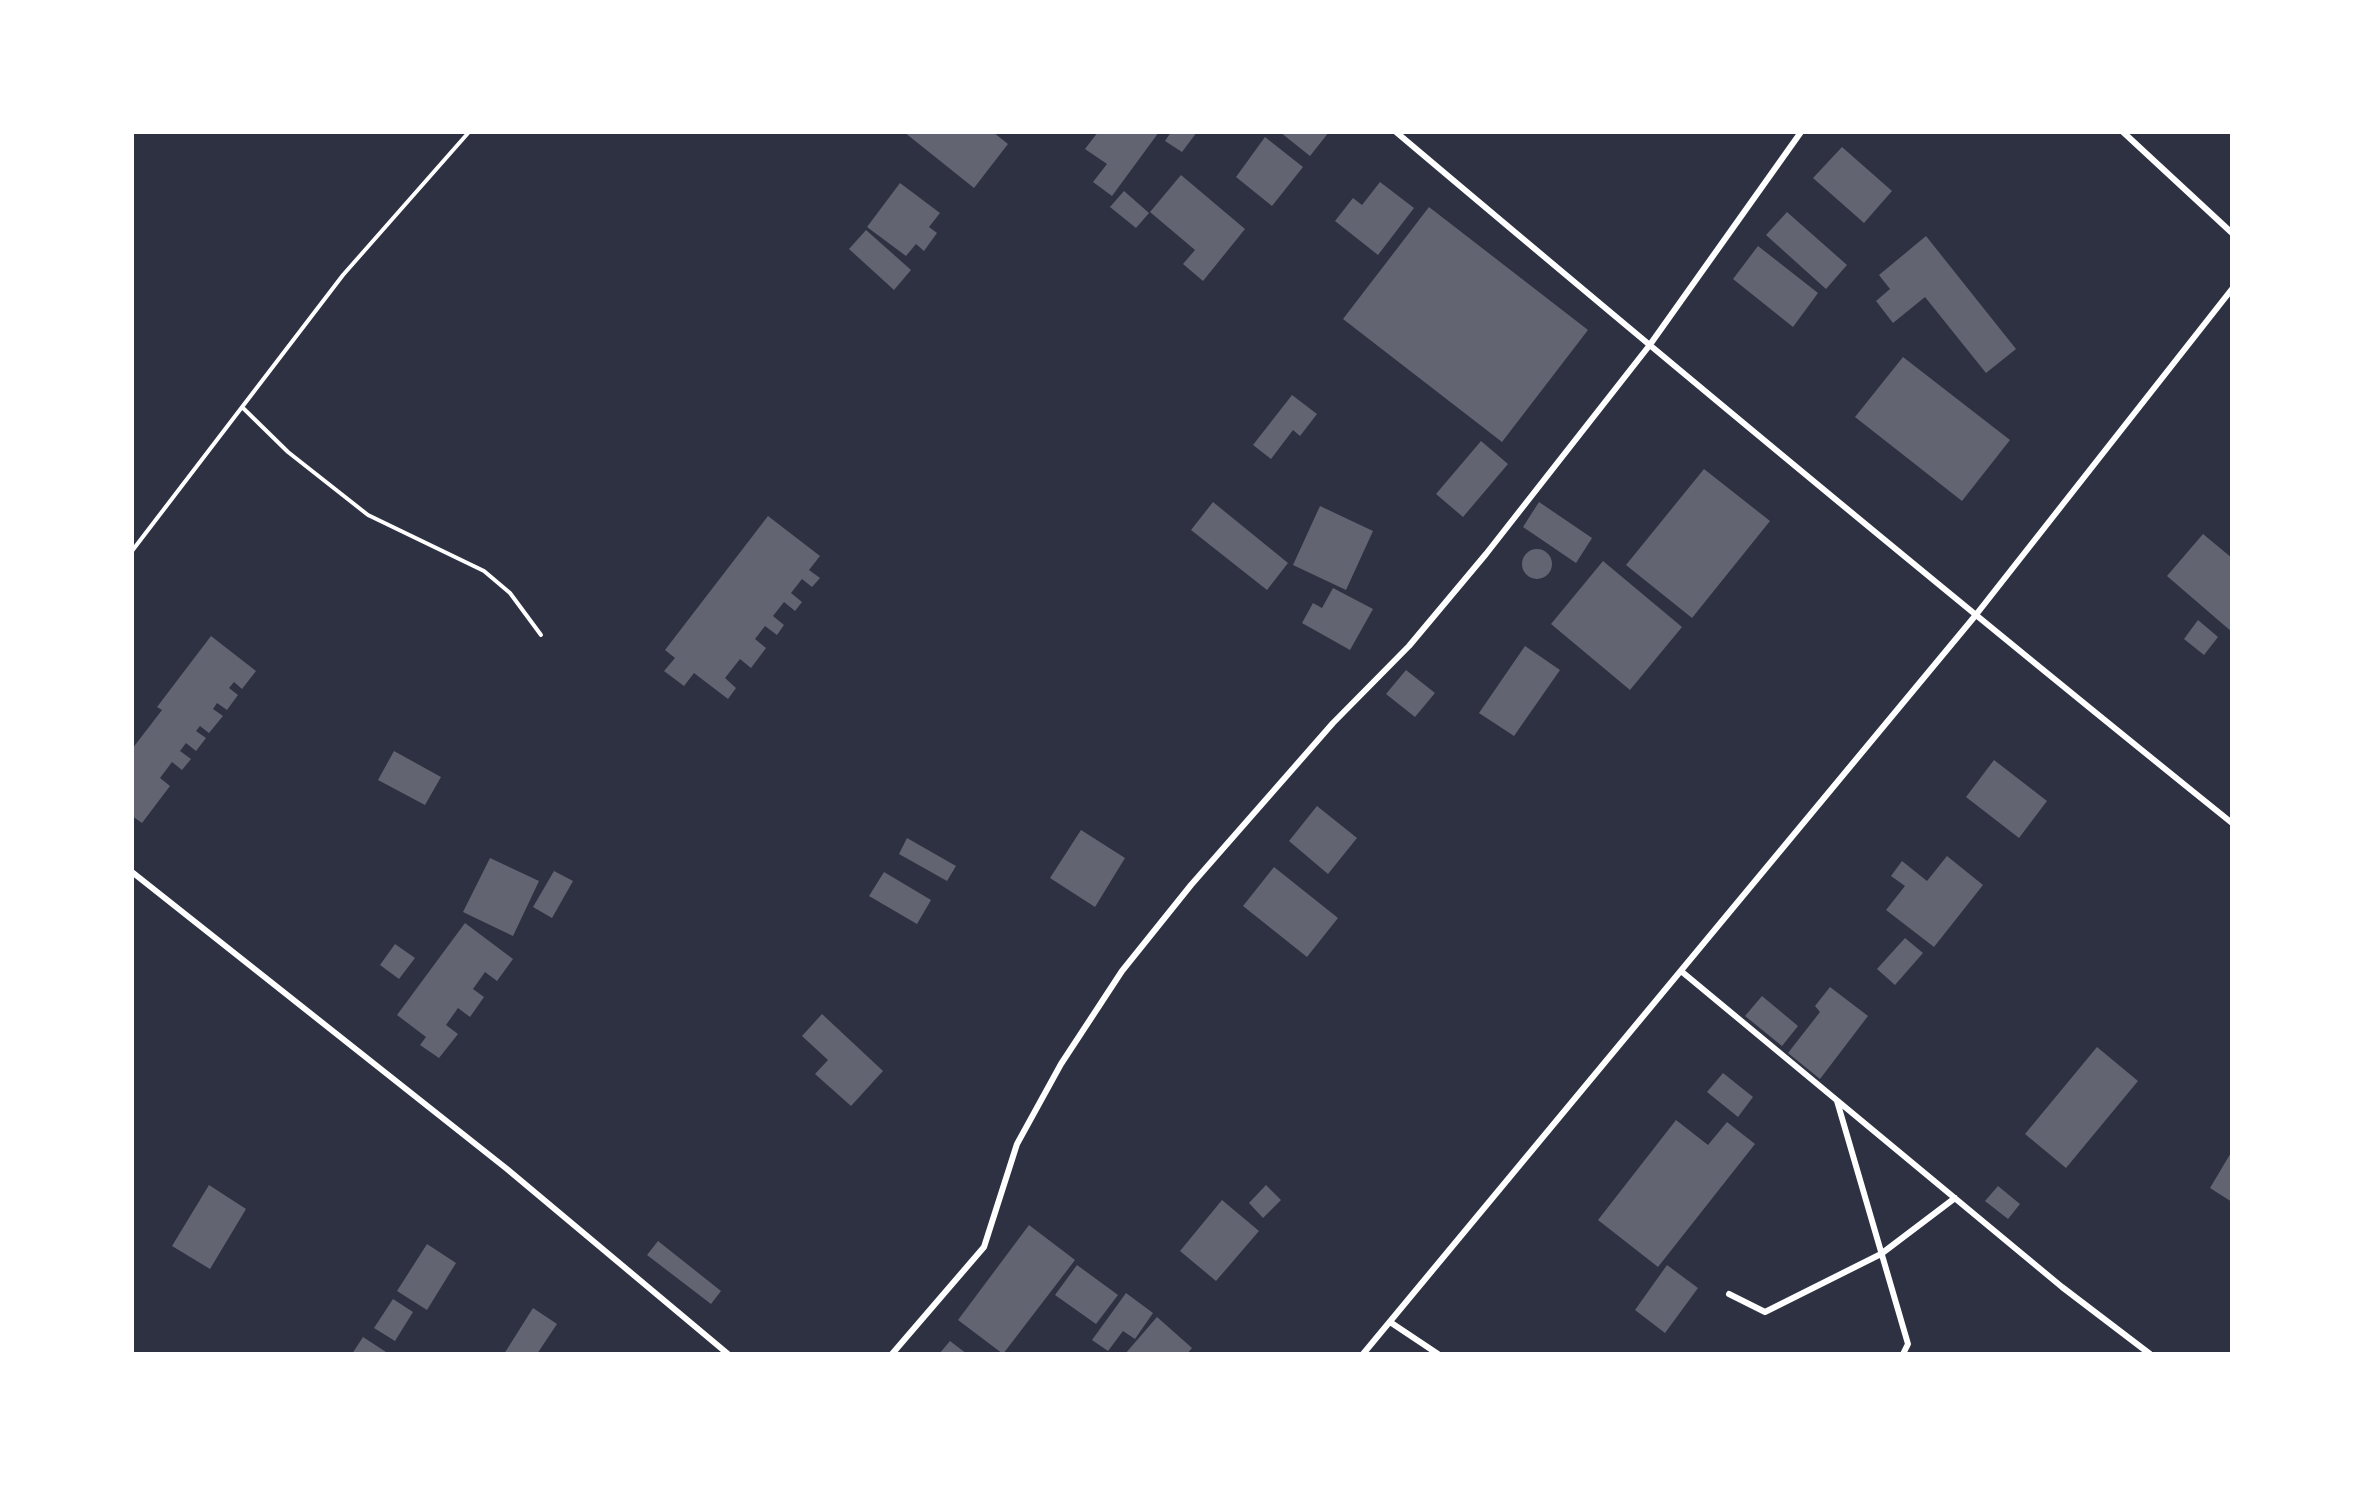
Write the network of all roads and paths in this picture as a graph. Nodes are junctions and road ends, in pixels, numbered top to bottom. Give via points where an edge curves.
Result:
1 (469, 132) edge
2 (1396, 132) edge
3 (1801, 132) edge
4 (2123, 132) edge
5 (2232, 233) edge
6 (2232, 289) edge
7 (1649, 346) junction
8 (242, 407) junction
9 (132, 551) edge
10 (1975, 616) junction
11 (541, 634) dead end
12 (2232, 823) edge
13 (132, 872) edge
14 (1681, 971) junction
15 (1837, 1100) junction
16 (1955, 1198) junction
17 (1881, 1254) junction
18 (1729, 1294) dead end
19 (1390, 1322) junction
20 (728, 1354) edge
21 (892, 1354) edge
22 (1363, 1354) edge
23 (1438, 1354) edge
24 (1903, 1354) edge
25 (2150, 1354) edge

1 - 8 path via 343,275
2 - 7 street
3 - 7 street
4 - 5 street
6 - 10 street
7 - 10 street
7 - 21 street via 1409,646 1333,723 1191,885 1122,971 1061,1064 1017,1144 984,1247
8 - 9 path
8 - 11 path via 288,452 369,515 484,571 510,593
10 - 12 street
10 - 14 street
13 - 20 street via 507,1169
14 - 15 street
14 - 19 street
15 - 16 street
15 - 17 street
16 - 17 street
16 - 25 street
17 - 18 street via 1765,1312
17 - 24 street via 1908,1344
19 - 22 street
19 - 23 street

